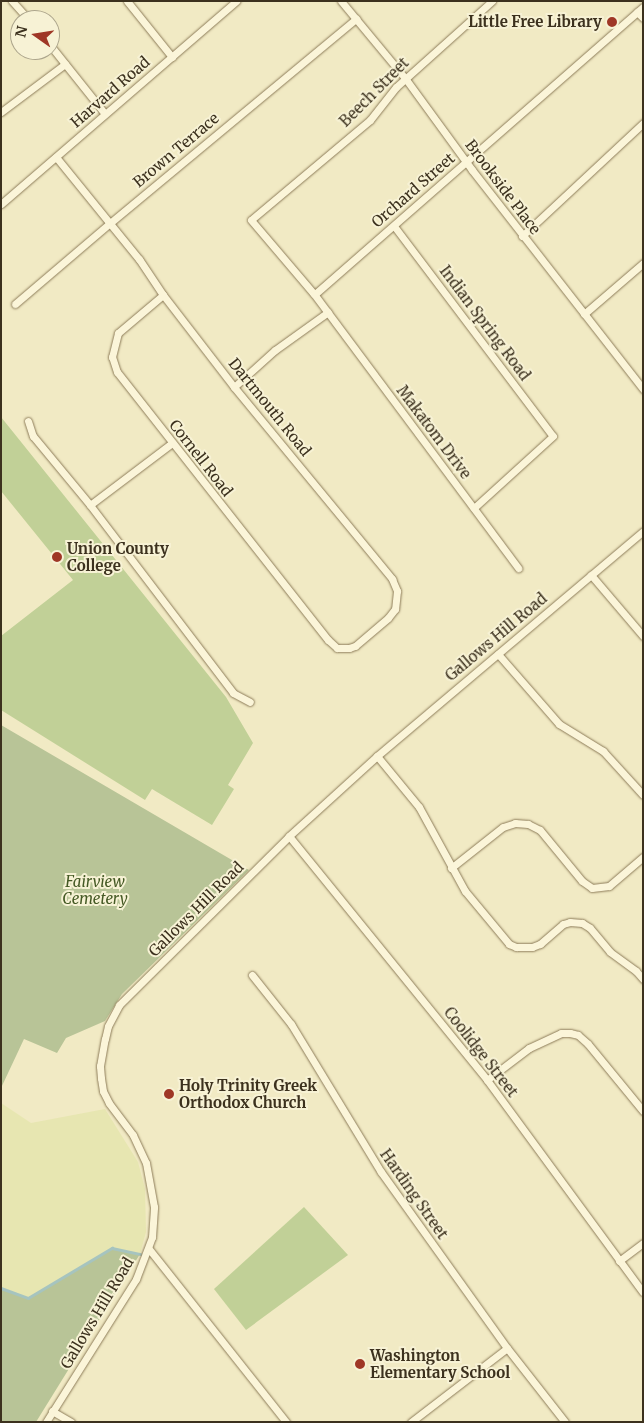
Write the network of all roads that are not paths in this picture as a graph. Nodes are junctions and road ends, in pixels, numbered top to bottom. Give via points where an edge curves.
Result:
1 (127, 1) edge
2 (236, 1) edge
3 (341, 1) edge
4 (492, 1) edge
5 (640, 9) edge
6 (643, 18) edge
7 (356, 19) junction
8 (172, 57) junction
9 (60, 58) edge
10 (65, 64) junction
11 (405, 78) junction
12 (1, 112) edge
13 (105, 114) junction
14 (643, 123) edge
15 (56, 157) junction
16 (466, 162) junction
17 (1, 204) edge
18 (110, 223) junction
19 (394, 226) junction
20 (522, 236) junction
21 (643, 263) edge
22 (315, 294) junction
23 (163, 295) junction
24 (16, 304) dead end
25 (328, 312) junction
26 (584, 314) junction
27 (234, 387) junction
28 (643, 389) edge
29 (28, 421) dead end
30 (172, 443) junction
31 (90, 505) junction
32 (474, 508) junction
33 (643, 531) edge
34 (518, 568) dead end
35 (591, 575) junction
36 (643, 636) edge
37 (326, 638) joint
38 (498, 654) junction
39 (250, 702) dead end
40 (377, 756) junction
41 (643, 795) edge
42 (289, 836) junction
43 (643, 857) edge
44 (451, 868) junction
45 (252, 975) dead end
46 (643, 979) edge
47 (487, 1080) junction
48 (643, 1111) edge
49 (643, 1243) edge
50 (149, 1249) junction
51 (619, 1261) junction
52 (643, 1292) edge
53 (507, 1348) junction
54 (52, 1411) junction
55 (46, 1422) edge
56 (71, 1422) edge
57 (286, 1422) edge
58 (411, 1422) edge
59 (564, 1422) edge

1 - 8 street
2 - 8 street, Harvard Road
3 - 7 street, Brookside Place
4 - 11 street, Beech Street
5 - 6 street
5 - 16 street, Orchard Street
7 - 11 street, Brookside Place
7 - 18 street, Brown Terrace
8 - 13 street, Harvard Road
9 - 10 street
10 - 12 street
10 - 13 street
11 - 16 street, Brookside Place
11 - 22 street, Beech Street via 370,120 251,220
13 - 15 street, Harvard Road
14 - 20 street
15 - 17 street, Harvard Road
15 - 18 street, Dartmouth Road
16 - 19 street, Orchard Street
16 - 20 street, Brookside Place
18 - 23 street, Dartmouth Road
18 - 24 street, Brown Terrace
19 - 22 street, Orchard Street
19 - 32 street, Indian Spring Road via 553,436
20 - 26 street, Brookside Place
21 - 26 street
22 - 25 street, Makatom Drive
23 - 27 street, Dartmouth Road
23 - 30 street, Cornell Road via 123,327 114,341 112,357 117,372
25 - 27 street via 275,350
25 - 32 street, Makatom Drive
26 - 28 street, Brookside Place
27 - 37 street, Dartmouth Road via 395,585 395,609 355,646 337,648
29 - 31 street via 33,436
30 - 31 street
30 - 37 street, Cornell Road
31 - 39 street via 232,692
32 - 34 street, Makatom Drive
33 - 35 street, Gallows Hill Road
35 - 36 street
35 - 38 street, Gallows Hill Road
38 - 40 street, Gallows Hill Road
38 - 41 street via 558,724 603,751
40 - 42 street, Gallows Hill Road
40 - 44 street via 419,807
42 - 47 street, Coolidge Street
42 - 50 street, Gallows Hill Road via 119,1005 108,1026 100,1066 101,1078 109,1103 133,1135 150,1177 154,1207
43 - 44 street via 609,886 592,888 582,881 540,830 528,824 515,823 503,827
44 - 46 street via 465,891 509,944 532,947 563,924 582,923
45 - 53 street, Harding Street via 291,1024 381,1172
47 - 48 street via 529,1048 570,1032 583,1038
47 - 51 street, Coolidge Street
49 - 51 street
50 - 54 street, Gallows Hill Road via 136,1280
50 - 57 street
51 - 52 street, Coolidge Street
53 - 58 street
53 - 59 street, Harding Street
54 - 55 street, Gallows Hill Road
54 - 56 street

